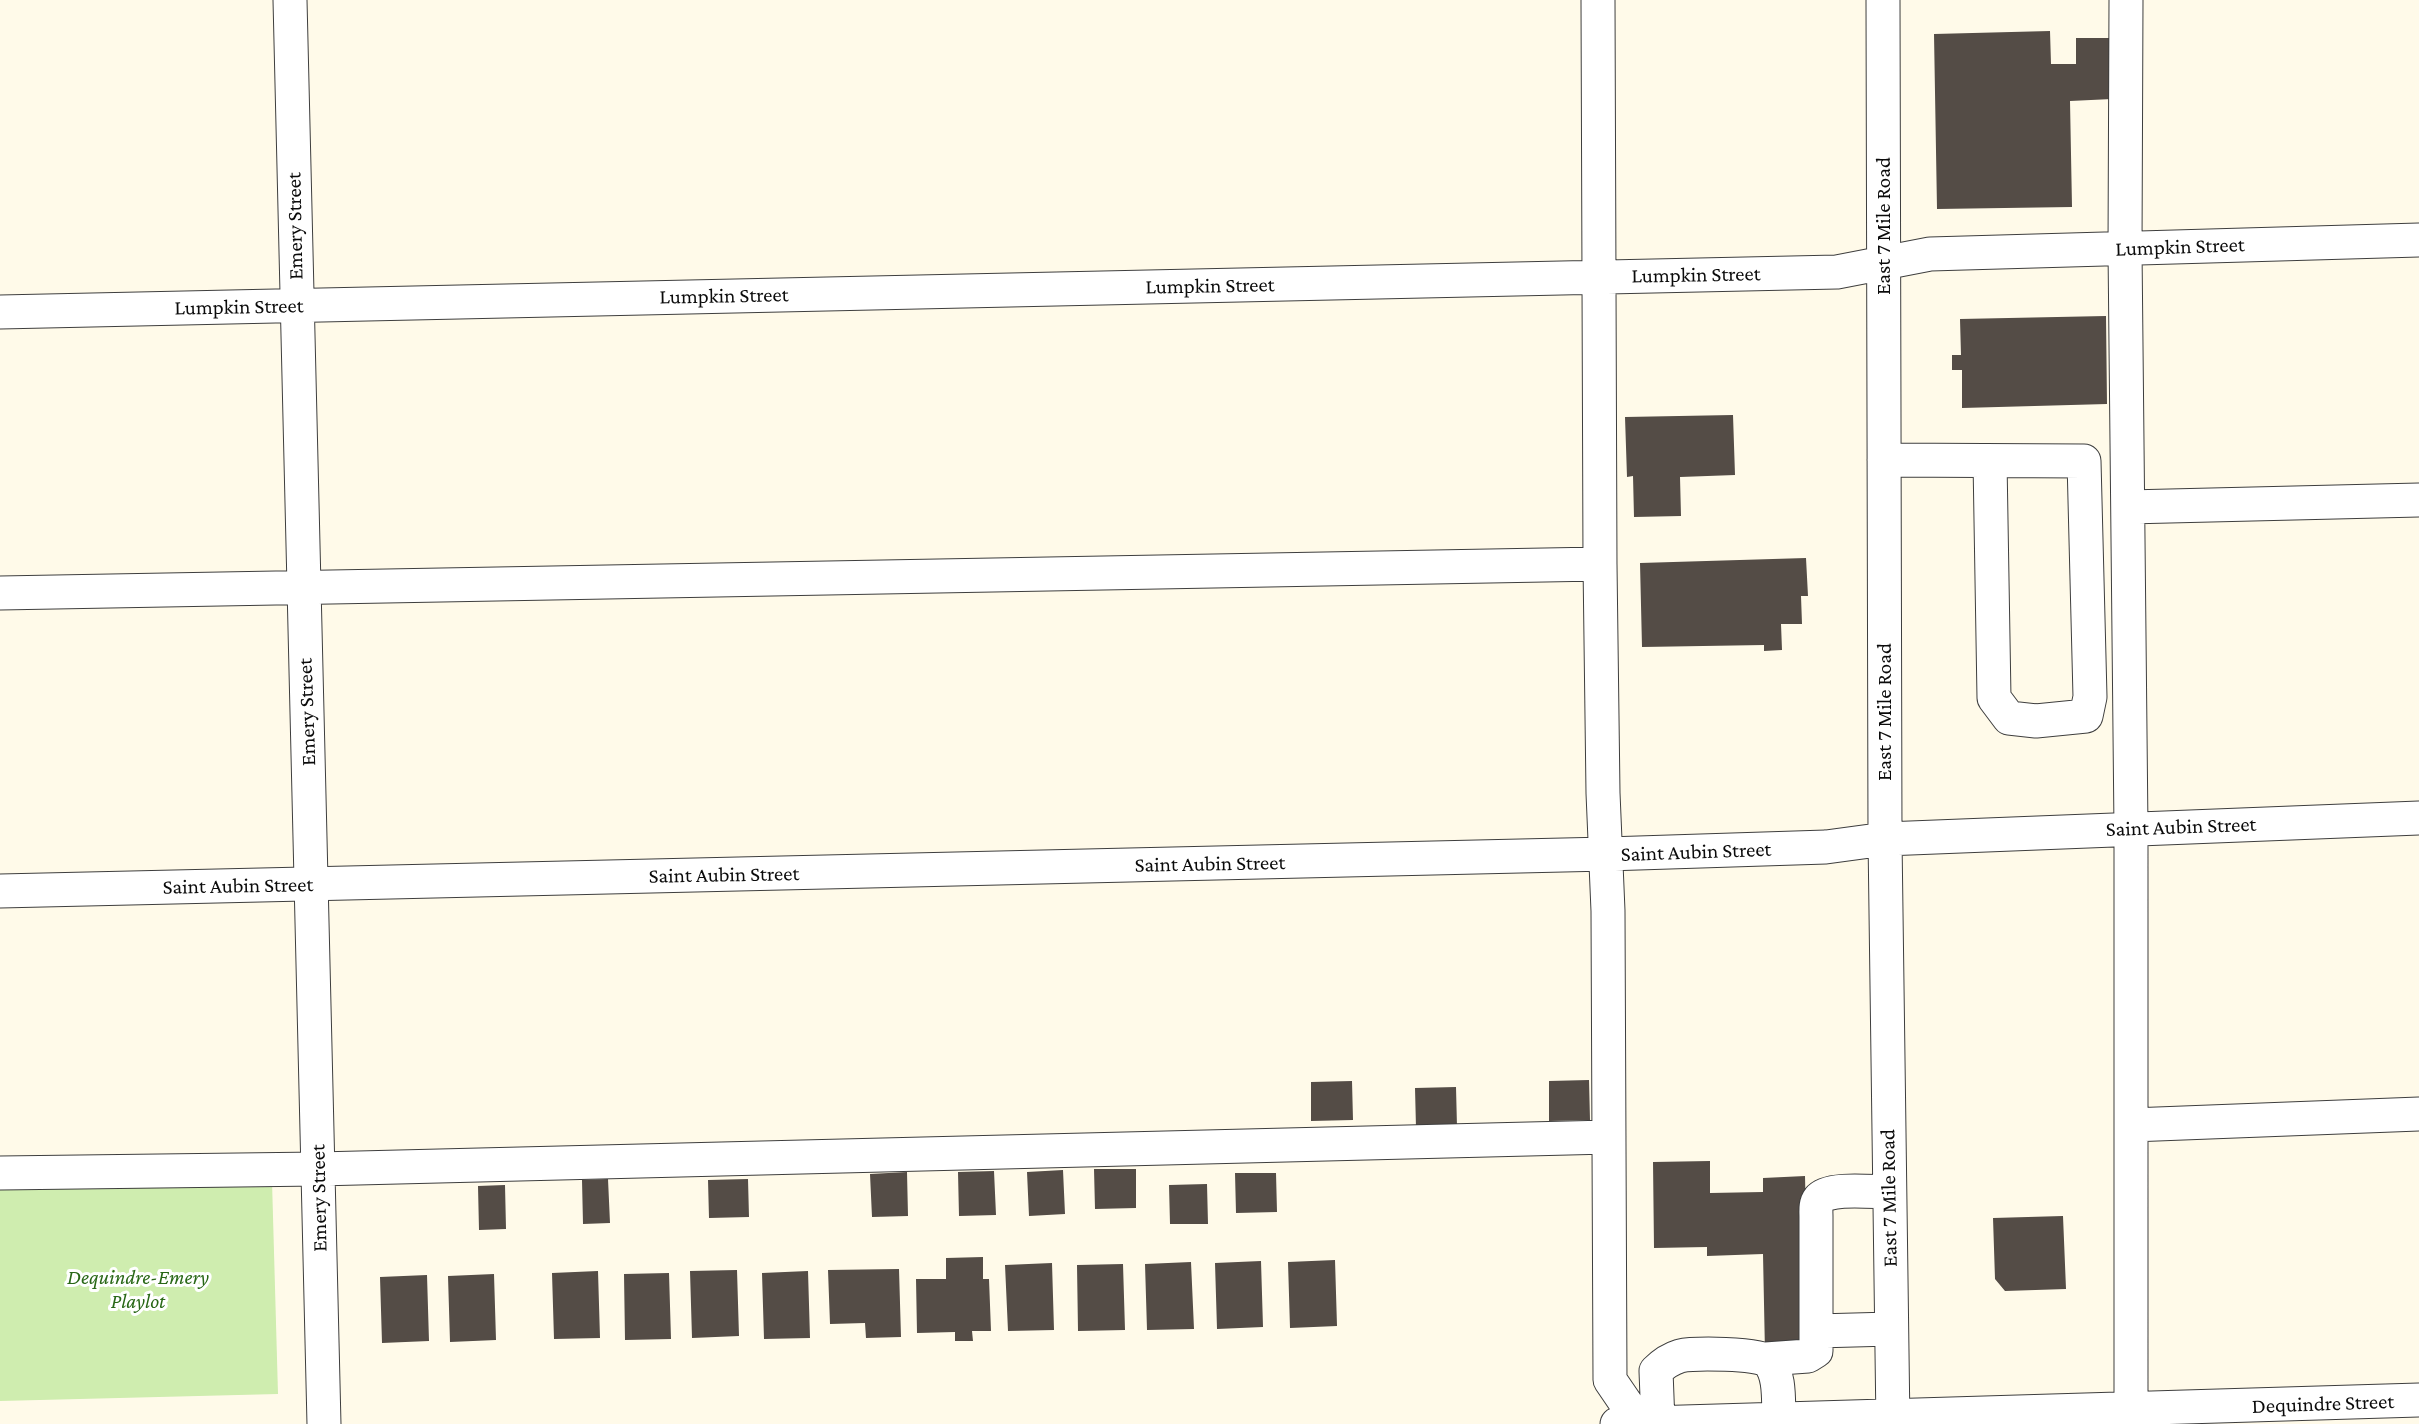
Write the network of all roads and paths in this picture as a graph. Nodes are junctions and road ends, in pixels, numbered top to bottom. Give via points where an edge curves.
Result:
1 (290, 0) edge
2 (1598, 0) edge
3 (1883, 0) edge
4 (2126, 0) edge
5 (2419, 240) edge
6 (2125, 249) junction
7 (1883, 263) junction
8 (1600, 277) junction
9 (297, 306) junction
10 (0, 312) edge
11 (1884, 460) junction
12 (1990, 461) junction
13 (2419, 500) edge
14 (2128, 507) junction
15 (1600, 564) junction
16 (303, 586) junction
17 (0, 593) edge
18 (2419, 818) edge
19 (2131, 830) junction
20 (1885, 839) junction
21 (1607, 854) junction
22 (311, 884) junction
23 (0, 891) edge
24 (2419, 1114) edge
25 (2131, 1125) junction
26 (1609, 1137) junction
27 (318, 1169) junction
28 (0, 1173) edge
29 (1888, 1192) junction
30 (1891, 1329) junction
31 (1817, 1330) junction
32 (1766, 1359) junction
33 (2419, 1400) edge
34 (2131, 1417) edge
35 (1779, 1420) junction
36 (1892, 1421) edge
37 (1646, 1423) edge
38 (324, 1424) edge
39 (1615, 1424) edge

1 - 9 street, Emery Street
2 - 8 street
3 - 7 street, East 7 Mile Road
4 - 6 street
5 - 6 street, Lumpkin Street
6 - 7 street, Lumpkin Street via 1930,254
6 - 14 street
7 - 8 street, Lumpkin Street via 1837,272
7 - 11 street, East 7 Mile Road
8 - 9 street, Lumpkin Street
8 - 15 street
9 - 10 street, Lumpkin Street
9 - 16 street, Emery Street
11 - 12 street
11 - 20 street, East 7 Mile Road
12 - 12 street via 2084,461 2090,697 2086,716 2036,722 2009,718 1994,698
13 - 14 street
14 - 19 street
15 - 16 street
15 - 21 street
16 - 17 street
16 - 22 street, Emery Street
18 - 19 street, Saint Aubin Street
19 - 20 street, Saint Aubin Street
19 - 25 street
20 - 21 street, Saint Aubin Street via 1826,847
20 - 29 street, East 7 Mile Road
21 - 22 street, Saint Aubin Street
21 - 26 street
22 - 23 street, Saint Aubin Street
22 - 27 street, Emery Street
24 - 25 street
25 - 34 street
26 - 27 street
26 - 37 street via 1610,1380
27 - 28 street
27 - 38 street, Emery Street
29 - 30 street, East 7 Mile Road
29 - 31 street via 1833,1192 1820,1197
30 - 31 street
30 - 36 street, East 7 Mile Road
31 - 32 street via 1816,1351 1808,1356
32 - 35 street via 1775,1372
32 - 37 street via 1682,1356 1666,1361 1656,1371
33 - 34 street, Dequindre Street
34 - 36 street, Dequindre Street
35 - 36 street, Dequindre Street
35 - 37 street, Dequindre Street
37 - 39 street, Dequindre Street

